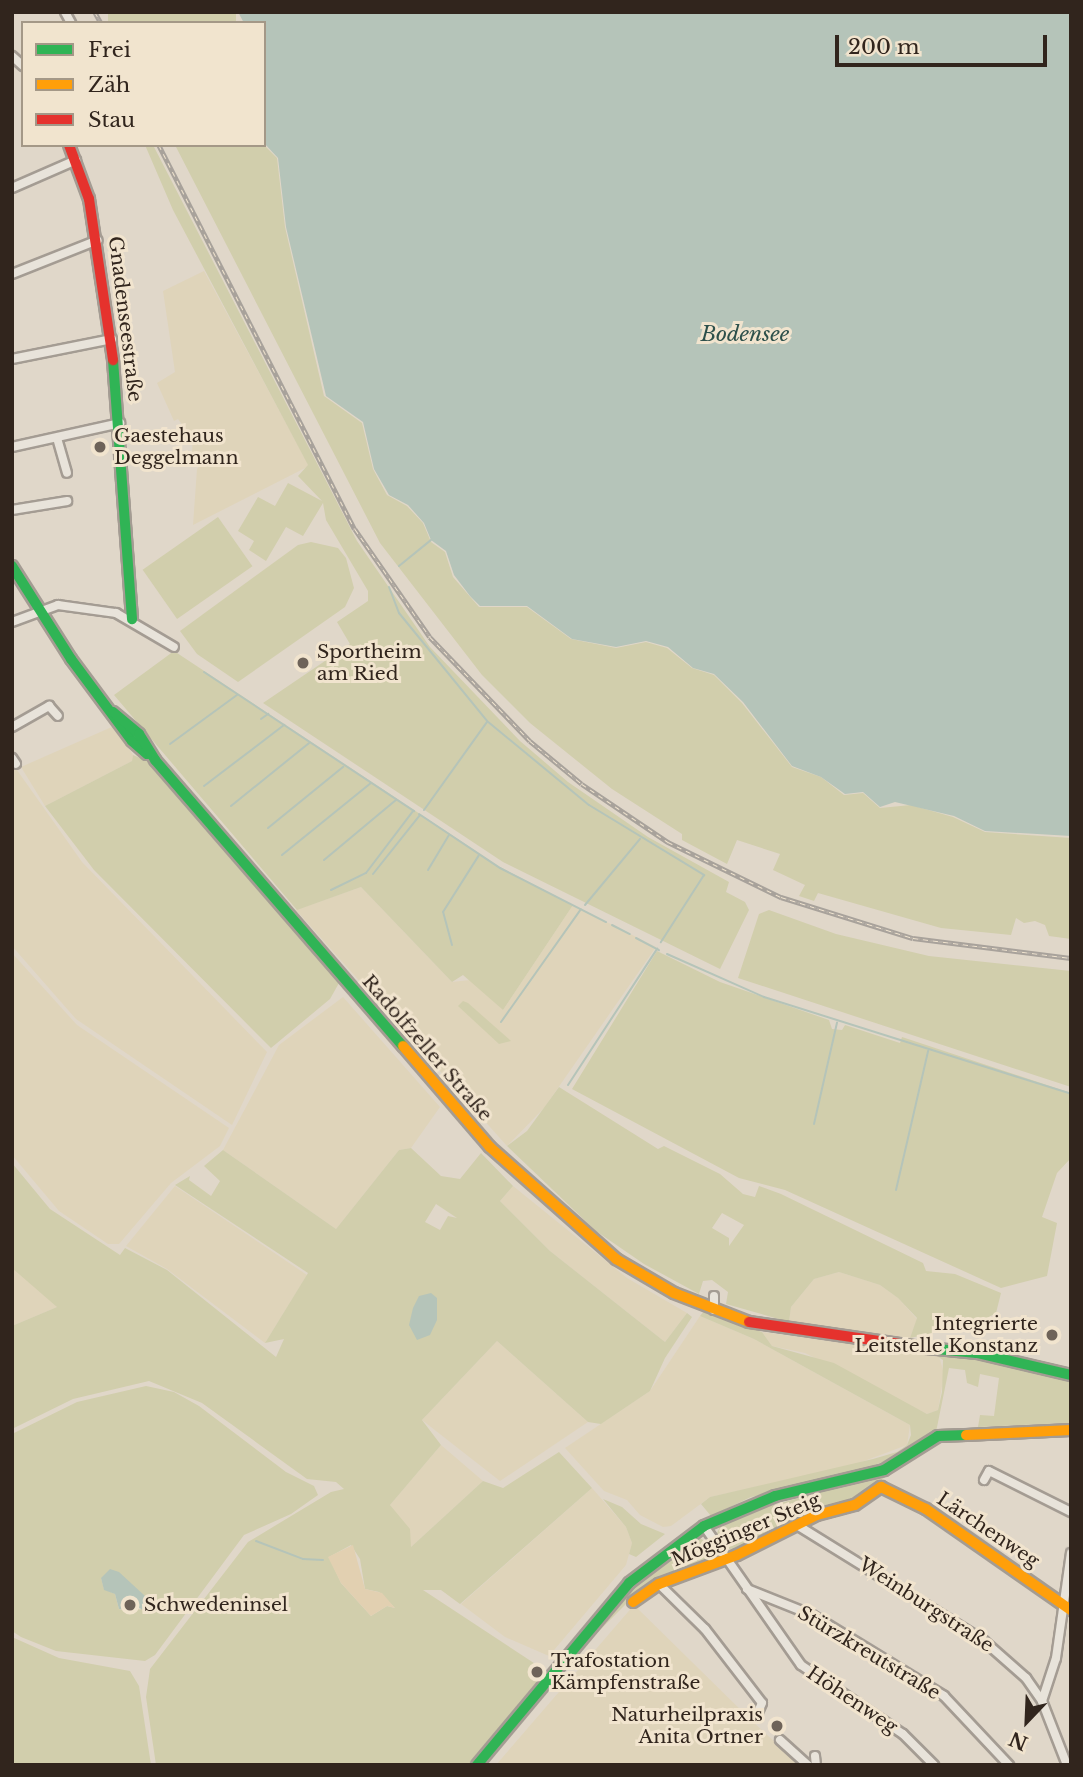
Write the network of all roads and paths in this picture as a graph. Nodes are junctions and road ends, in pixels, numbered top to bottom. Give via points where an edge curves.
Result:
1 (70, 147) edge
2 (76, 160) junction
3 (12, 188) edge
4 (98, 240) junction
5 (12, 274) edge
6 (112, 339) junction
7 (12, 359) edge
8 (120, 423) junction
9 (57, 438) junction
10 (12, 447) edge
11 (67, 473) dead end
12 (67, 501) dead end
13 (12, 510) edge
14 (12, 566) edge
15 (39, 610) junction
16 (132, 619) junction
17 (12, 622) edge
18 (174, 647) dead end
19 (58, 716) dead end
20 (12, 727) edge
21 (714, 1296) dead end
22 (714, 1310) junction
23 (1071, 1375) edge
24 (1070, 1433) edge
25 (984, 1480) dead end
26 (881, 1487) joint
27 (1071, 1512) edge
28 (797, 1525) junction
29 (704, 1526) junction
30 (1071, 1553) edge
31 (724, 1560) junction
32 (659, 1584) junction
33 (747, 1589) junction
34 (633, 1602) dead end
35 (1068, 1607) edge
36 (1042, 1701) junction
37 (758, 1712) dead end
38 (780, 1740) dead end
39 (477, 1765) edge
40 (808, 1765) edge
41 (934, 1765) edge
42 (1009, 1765) edge
43 (1066, 1765) edge

1 - 2 street, Gnadenseestraße
2 - 3 street
2 - 4 street, Gnadenseestraße
4 - 5 street
4 - 6 street, Gnadenseestraße
6 - 7 street
6 - 8 street, Gnadenseestraße
8 - 9 street
8 - 16 street, Gnadenseestraße
9 - 10 street
9 - 11 street
12 - 13 street
14 - 15 street, Radolfzeller Straße
15 - 16 street via 58,605
15 - 17 street
15 - 22 street, Radolfzeller Straße via 113,712 139,734 155,760 517,1173 616,1259 653,1283
16 - 18 street
19 - 20 street via 49,706
21 - 22 street
22 - 23 street, Radolfzeller Straße via 802,1334 977,1353
24 - 29 street via 938,1436 884,1470 775,1496
25 - 27 street via 989,1471
26 - 28 street, Mögginger Steig via 855,1505
26 - 35 street, Lärchenweg via 926,1509
28 - 31 street, Mögginger Steig
28 - 36 street, Weinburgstraße via 984,1641 1026,1678
29 - 31 street, Höhenweg
29 - 39 street via 629,1583
30 - 35 street
31 - 32 street, Mögginger Steig
31 - 33 street, Höhenweg
32 - 34 street, Mögginger Steig
32 - 37 street, Mögginger Steig via 705,1629 762,1703
33 - 41 street, Höhenweg via 801,1665 903,1734
33 - 42 street, Stürzkreutstraße via 812,1615 944,1696
35 - 36 street
36 - 43 street, Weinburgstraße
38 - 40 street

